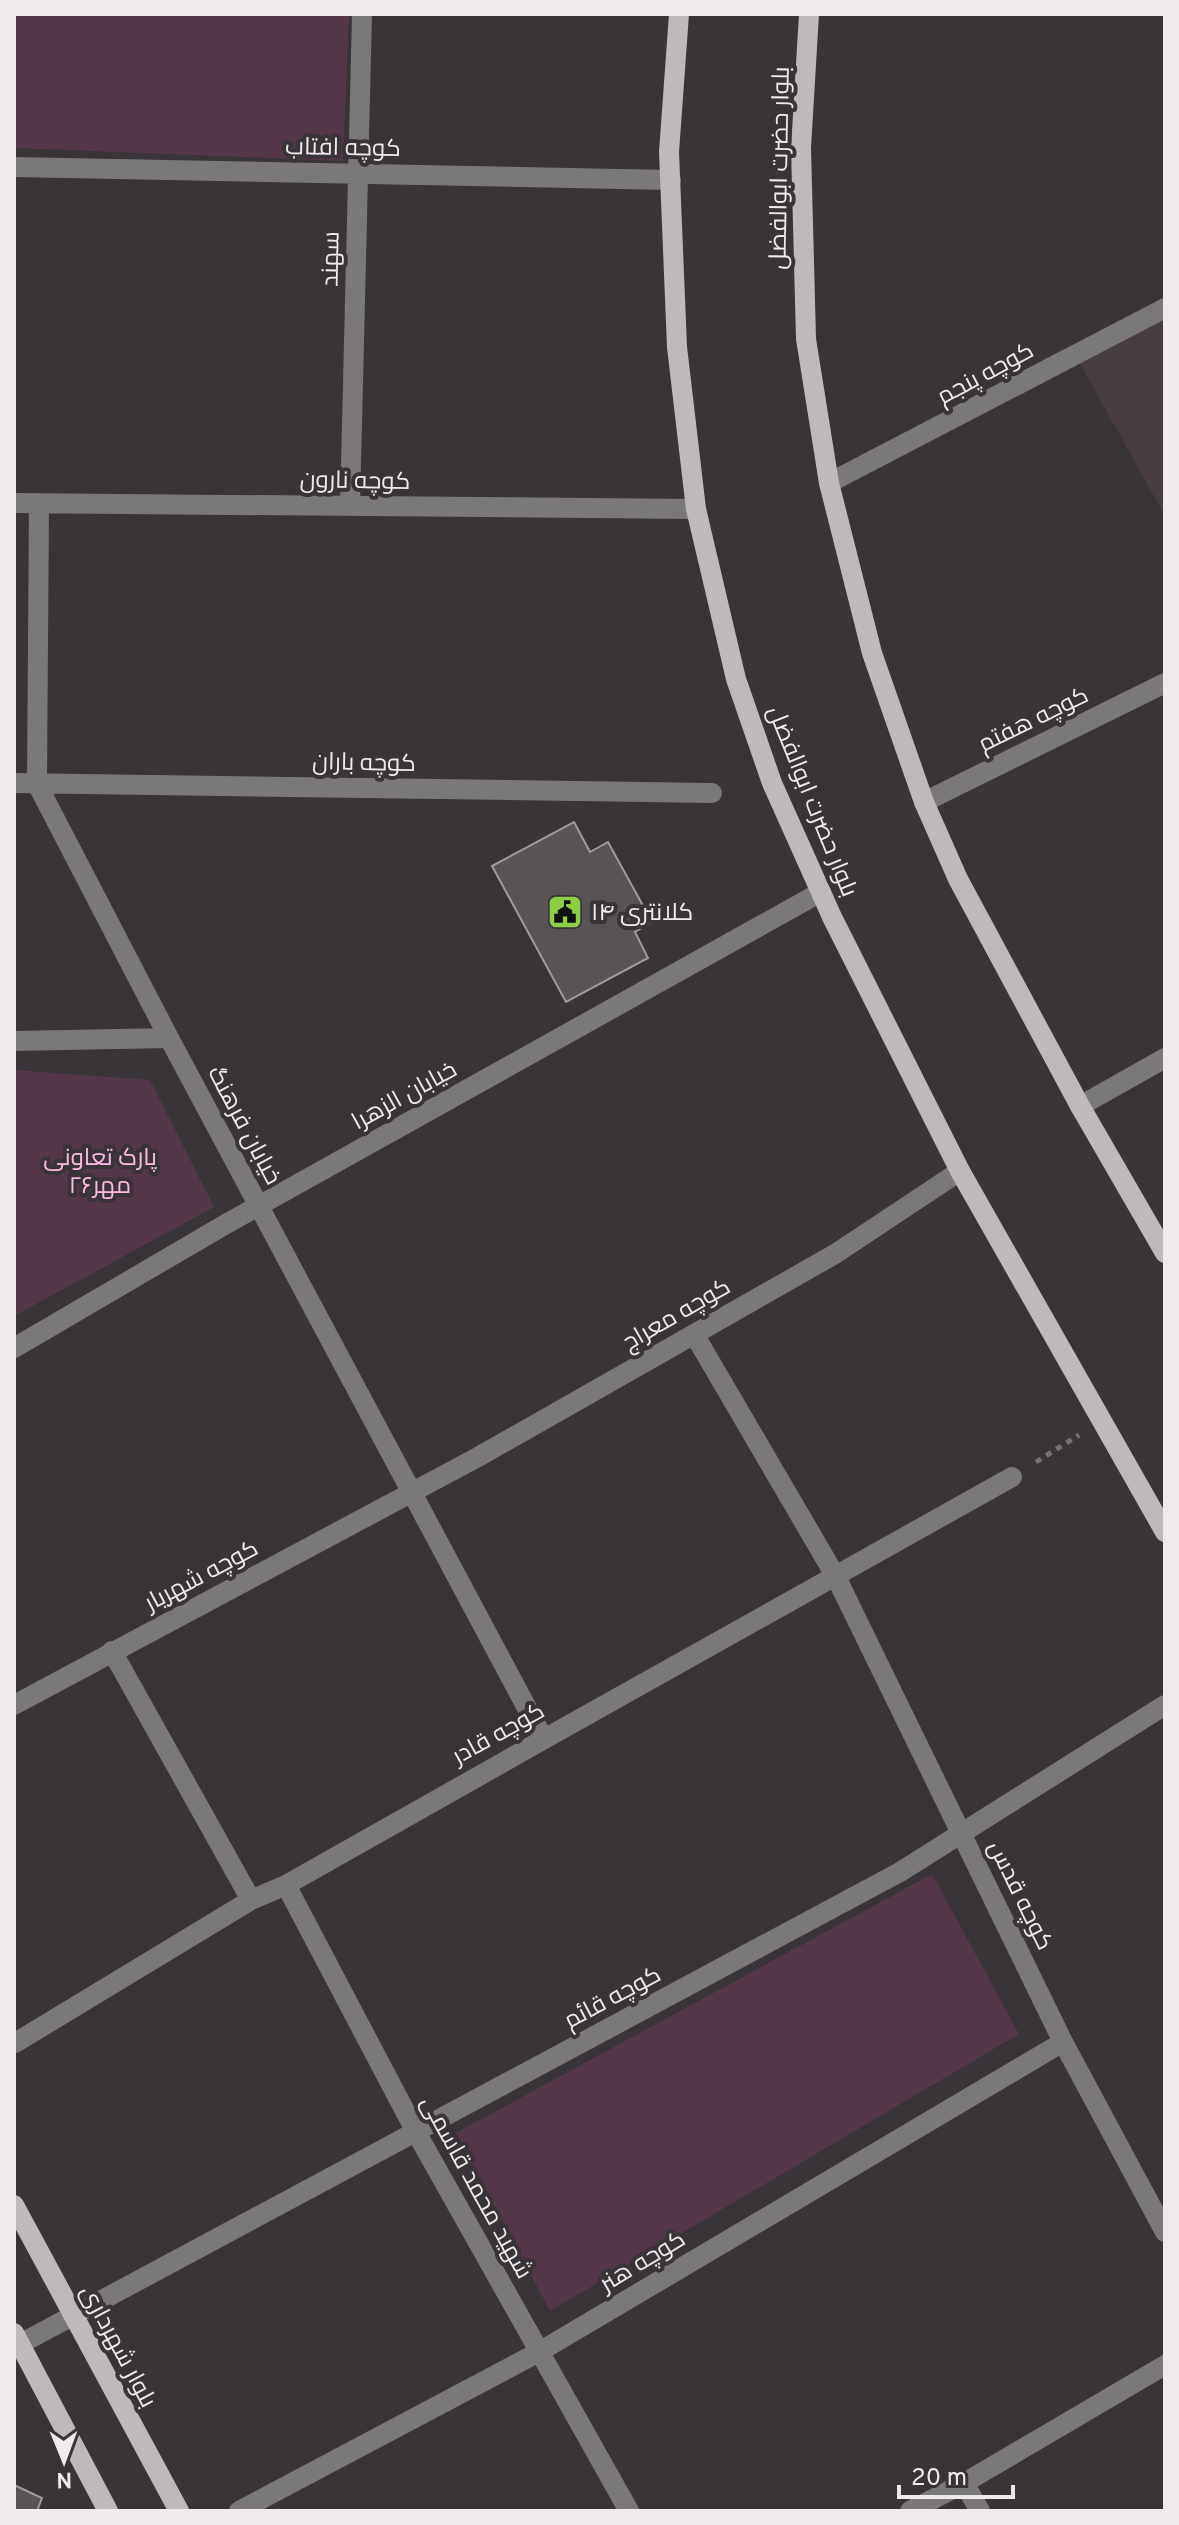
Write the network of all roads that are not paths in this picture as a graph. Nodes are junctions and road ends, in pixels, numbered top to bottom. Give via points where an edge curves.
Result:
1 (362, 14) edge
2 (679, 14) edge
3 (809, 14) edge
4 (14, 167) edge
5 (358, 174) junction
6 (671, 180) junction
7 (1165, 308) edge
8 (829, 483) junction
9 (14, 503) edge
10 (39, 503) junction
11 (350, 506) junction
12 (696, 509) junction
13 (1165, 683) edge
14 (14, 783) edge
15 (37, 784) junction
16 (712, 793) dead end
17 (924, 802) junction
18 (821, 892) junction
19 (169, 1038) junction
20 (14, 1041) edge
21 (1165, 1058) edge
22 (1080, 1106) junction
23 (960, 1171) junction
24 (259, 1206) junction
25 (1165, 1253) edge
26 (694, 1334) junction
27 (14, 1348) edge
28 (1012, 1477) road end
29 (412, 1493) junction
30 (1165, 1532) edge
31 (836, 1577) junction
32 (112, 1651) junction
33 (14, 1705) edge
34 (1165, 1705) edge
35 (543, 1738) junction
36 (962, 1832) junction
37 (286, 1885) junction
38 (251, 1900) junction
39 (1063, 2042) junction
40 (15, 2043) edge
41 (416, 2132) junction
42 (14, 2205) edge
43 (1165, 2232) edge
44 (74, 2315) junction
45 (17, 2339) edge
46 (539, 2352) junction
47 (1165, 2365) edge
48 (964, 2483) junction
49 (108, 2511) edge
50 (179, 2511) edge
51 (239, 2511) edge
52 (629, 2511) edge
53 (910, 2511) edge
54 (980, 2511) edge

1 - 5 street, سهند
2 - 6 main road, بلوار حضرت ابوالفضل
3 - 8 main road, بلوار حضرت ابوالفضل via 801,148 806,339
4 - 5 street, کوچه افتاب
5 - 6 street, کوچه افتاب
5 - 11 street, سهند
6 - 12 main road, بلوار حضرت ابوالفضل via 677,347
7 - 8 street, کوچه پنجم
8 - 17 main road, بلوار حضرت ابوالفضل via 872,653
9 - 10 street, کوچه نارون
10 - 11 street, کوچه نارون
10 - 15 street, خیابان فرهنگ
11 - 12 street, کوچه نارون
12 - 18 main road, بلوار حضرت ابوالفضل via 736,679 772,783
13 - 17 street, کوچه هفتم
14 - 15 street, کوچه باران
15 - 16 street, کوچه باران
15 - 19 street, خیابان فرهنگ
17 - 22 main road, بلوار حضرت ابوالفضل via 958,879
18 - 23 main road, بلوار حضرت ابوالفضل
18 - 24 street, خیابان الزهرا
19 - 20 street
19 - 24 street, خیابان فرهنگ
21 - 22 street
22 - 25 main road, بلوار حضرت ابوالفضل
23 - 26 street, کوچه معراج via 835,1254
23 - 30 main road, بلوار حضرت ابوالفضل
24 - 27 street, خیابان الزهرا
24 - 29 street, خیابان فرهنگ
26 - 29 street, کوچه معراج
26 - 31 street, کوچه قدس
28 - 31 street, کوچه قادر
29 - 32 street, کوچه شهریار
29 - 35 street, خیابان فرهنگ
31 - 35 street, کوچه قادر
31 - 36 street, کوچه قدس
32 - 33 street, کوچه شهریار
32 - 38 street
34 - 36 street, کوچه قائم
35 - 37 street, کوچه قادر
36 - 39 street, کوچه قدس
36 - 41 street, کوچه قائم via 900,1872
37 - 38 street, کوچه قادر
37 - 41 street, شهید محمد قاسمی
38 - 40 street, کوچه قادر
39 - 43 street, کوچه قدس
39 - 46 street, کوچه هنر
41 - 44 street, کوچه قائم
41 - 46 street, شهید محمد قاسمی
42 - 44 main road, بلوار شهرداری
44 - 45 street, کوچه قائم
44 - 50 main road, بلوار شهرداری
45 - 49 main road
46 - 51 street, کوچه هنر
46 - 52 street, شهید محمد قاسمی
47 - 48 street
48 - 53 street
48 - 54 street

